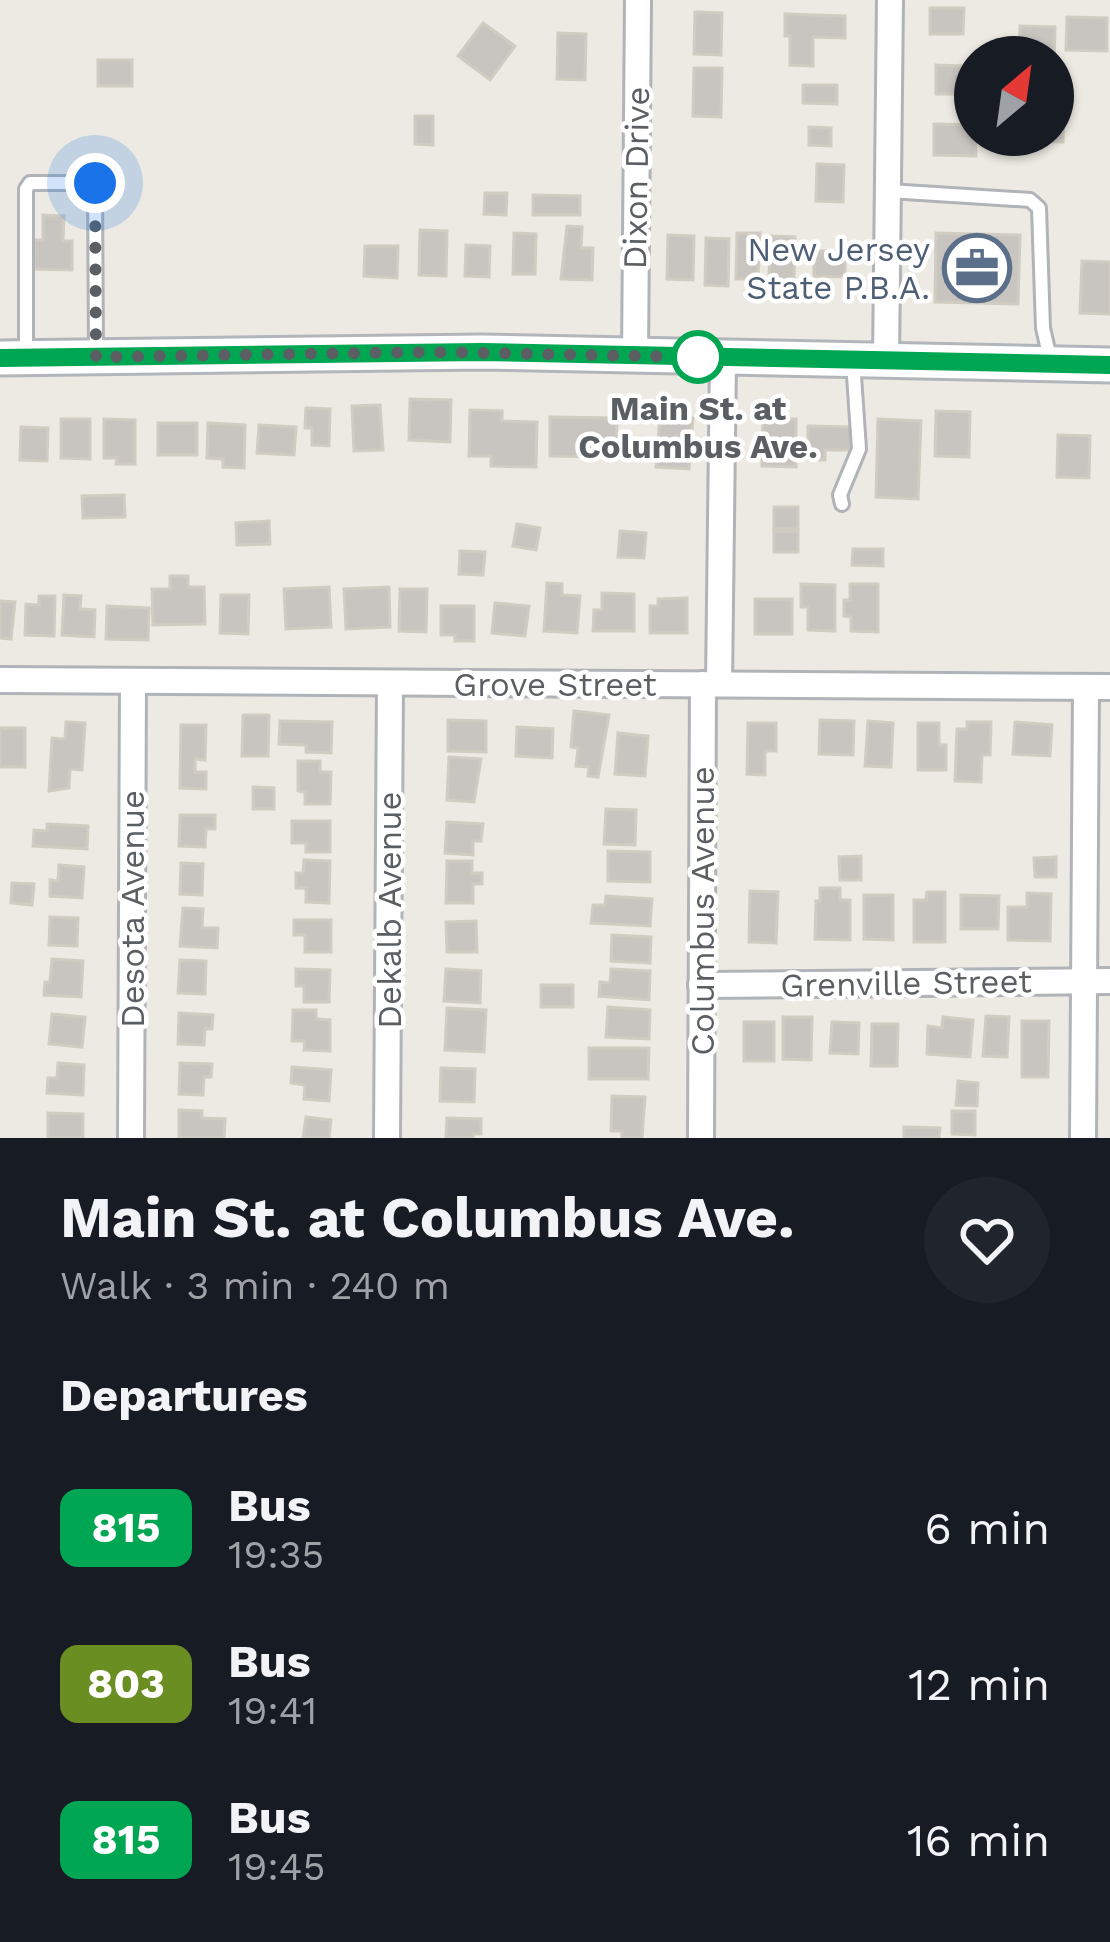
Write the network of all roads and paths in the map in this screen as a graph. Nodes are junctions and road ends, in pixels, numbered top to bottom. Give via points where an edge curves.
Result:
1 (638, 0) edge
2 (890, 0) edge
3 (888, 191) junction
4 (635, 356) junction
5 (96, 357) junction
6 (723, 357) junction
7 (13, 358) edge
8 (870, 360) junction
9 (1052, 364) junction
10 (1110, 365) edge
11 (842, 504) dead end
12 (0, 680) edge
13 (134, 681) junction
14 (390, 682) junction
15 (711, 685) junction
16 (1098, 687) edge
17 (1110, 981) edge
18 (1082, 982) junction
19 (701, 986) junction
20 (131, 1138) edge
21 (387, 1138) edge
22 (700, 1138) edge
23 (1083, 1138) edge

1 - 4 street, Dixon Drive
2 - 3 street
3 - 8 street
3 - 9 lane via 1030,200 1039,208
4 - 5 main road
4 - 6 main road
5 - 7 main road
5 - 7 lane via 95,183 30,183
6 - 8 main road
6 - 15 street, Columbus Avenue
8 - 9 main road
8 - 11 lane via 860,449
9 - 10 main road
12 - 13 street, Grove Street
13 - 14 street, Grove Street
13 - 20 street, Desota Avenue
14 - 15 street, Grove Street
14 - 21 street, Dekalb Avenue
15 - 16 street, Grove Street
15 - 19 street, Columbus Avenue
16 - 18 street
17 - 18 street, Grenville Street
18 - 19 street, Grenville Street
18 - 23 street
19 - 22 street, Columbus Avenue

